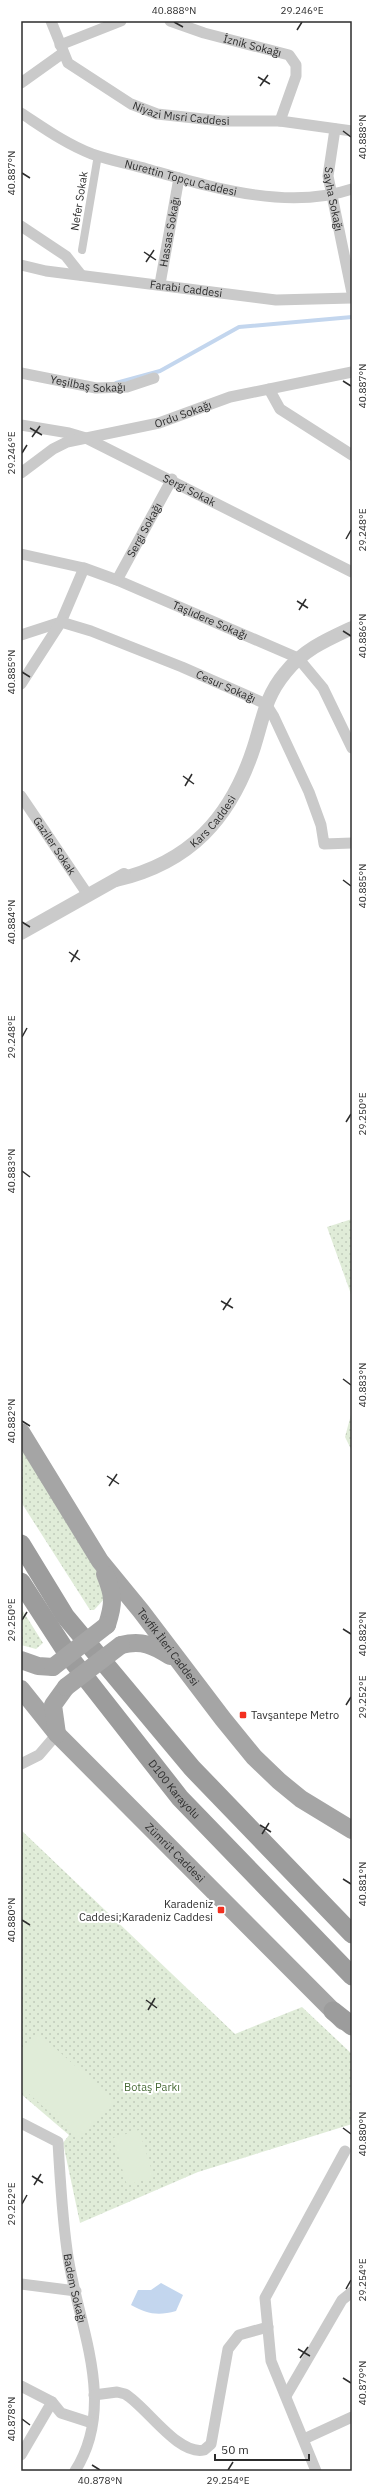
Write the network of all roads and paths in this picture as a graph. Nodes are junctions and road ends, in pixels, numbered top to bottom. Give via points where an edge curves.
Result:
1 (51, 21) edge
2 (121, 21) edge
3 (170, 21) edge
4 (62, 49) junction
5 (21, 83) edge
6 (21, 113) edge
7 (280, 121) junction
8 (335, 129) junction
9 (352, 131) edge
10 (98, 155) junction
11 (179, 178) junction
12 (352, 189) edge
13 (334, 195) junction
14 (21, 226) edge
15 (82, 250) dead end
16 (21, 265) edge
17 (81, 275) junction
18 (160, 284) junction
19 (352, 293) edge
20 (352, 298) edge
21 (352, 372) edge
22 (21, 373) edge
23 (154, 378) dead end
24 (269, 389) junction
25 (21, 425) edge
26 (86, 438) junction
27 (352, 455) edge
28 (21, 473) edge
29 (172, 480) junction
30 (21, 554) edge
31 (84, 568) junction
32 (352, 572) edge
33 (117, 580) junction
34 (61, 622) junction
35 (352, 628) edge
36 (21, 635) edge
37 (298, 658) junction
38 (21, 684) edge
39 (263, 711) junction
40 (352, 748) edge
41 (21, 796) edge
42 (352, 843) edge
43 (88, 895) junction
44 (21, 933) edge
45 (21, 1432) edge
46 (21, 1544) edge
47 (100, 1561) junction
48 (21, 1582) edge
49 (21, 1660) edge
50 (179, 1662) junction
51 (21, 1689) edge
52 (57, 1734) junction
53 (21, 1764) edge
54 (352, 1830) edge
55 (352, 1934) edge
56 (352, 1976) edge
57 (333, 2011) junction
58 (352, 2026) edge
59 (352, 2029) edge
60 (21, 2123) edge
61 (345, 2151) dead end
62 (21, 2284) edge
63 (76, 2291) junction
64 (352, 2292) edge
65 (268, 2327) junction
66 (21, 2386) edge
67 (94, 2395) junction
68 (286, 2396) junction
69 (52, 2402) junction
70 (352, 2417) edge
71 (92, 2423) junction
72 (304, 2439) junction
73 (21, 2455) edge
74 (75, 2471) edge
75 (316, 2471) edge

1 - 4 street, Niyazi Mısri Caddesi
2 - 4 street
3 - 7 street, İznik Sokağı via 204,33 289,55 296,65 296,76
4 - 5 street
4 - 7 street, Niyazi Mısri Caddesi via 68,63 103,88 131,104 157,114 222,121
6 - 10 street, Nurettin Topçu Caddesi via 58,137
7 - 8 street, Niyazi Mısri Caddesi
8 - 9 street, Niyazi Mısri Caddesi
8 - 13 street, Sayha Sokağı via 328,176
10 - 11 street, Nurettin Topçu Caddesi
10 - 15 street, Nefer Sokak
11 - 13 street, Nurettin Topçu Caddesi via 268,197 301,199
11 - 18 street, Hassas Sokağı
12 - 13 street, Nurettin Topçu Caddesi
13 - 19 street, Sayha Sokağı
14 - 17 street via 66,256
16 - 17 street, Farabi Caddesi
17 - 18 street, Farabi Caddesi
18 - 20 street, Farabi Caddesi via 276,300
21 - 24 street, Ordu Sokağı
22 - 23 street, Yeşilbaş Sokağı via 96,388 127,387
24 - 26 street, Ordu Sokağı via 230,397 164,421
24 - 27 street via 276,403 288,414
25 - 26 street, Sergi Sokak
26 - 28 street, Ordu Sokağı via 53,449
26 - 29 street, Sergi Sokak
29 - 32 street, Sergi Sokak
29 - 33 street, Sergi Sokağı
30 - 31 street, Taşlıdere Sokağı
31 - 33 street, Taşlıdere Sokağı
31 - 34 street
33 - 37 street, Taşlıdere Sokağı
34 - 36 street
34 - 38 street
34 - 39 street, Cesur Sokağı via 91,631 182,667
35 - 37 street, Kars Caddesi via 317,644
37 - 39 street, Kars Caddesi via 276,686
37 - 40 street, Taşlıdere Sokağı via 324,688
39 - 42 street, Cesur Sokağı via 274,717 312,798 324,844
39 - 43 street, Kars Caddesi via 259,731 240,783 215,825 176,856 135,876 116,880
41 - 43 street, Gaziler Sokak
43 - 44 street, Kars Caddesi
45 - 47 main road, Tevfik İleri Caddesi
46 - 55 highway via 66,1616 192,1768
47 - 49 main road, bridge via 112,1591 113,1606 107,1625 53,1667 38,1666
47 - 50 main road, Tevfik İleri Caddesi
48 - 56 highway, D100 Karayolu via 71,1659 180,1798
50 - 52 main road, bridge via 152,1644 134,1642 121,1645 66,1687 54,1705
50 - 54 main road, Tevfik İleri Caddesi via 222,1719 259,1762 301,1799
51 - 52 main road, Zümrüt Caddesi
52 - 53 street via 39,1755
52 - 57 main road, Zümrüt Caddesi
57 - 58 highway
57 - 59 main road, Zümrüt Caddesi
60 - 63 street, Badem Sokağı via 58,2142 67,2251
61 - 65 street via 265,2298
62 - 63 street
63 - 67 street, Badem Sokağı via 90,2353
64 - 68 street via 342,2300
65 - 67 street via 239,2335 228,2349 211,2444 204,2450 192,2449 164,2431 125,2394 117,2392
65 - 68 street via 271,2361
66 - 69 street
67 - 71 street, Badem Sokağı
68 - 72 street
69 - 71 street via 60,2413
69 - 73 street
70 - 72 street
71 - 74 street, Badem Sokağı via 80,2463
72 - 75 street

